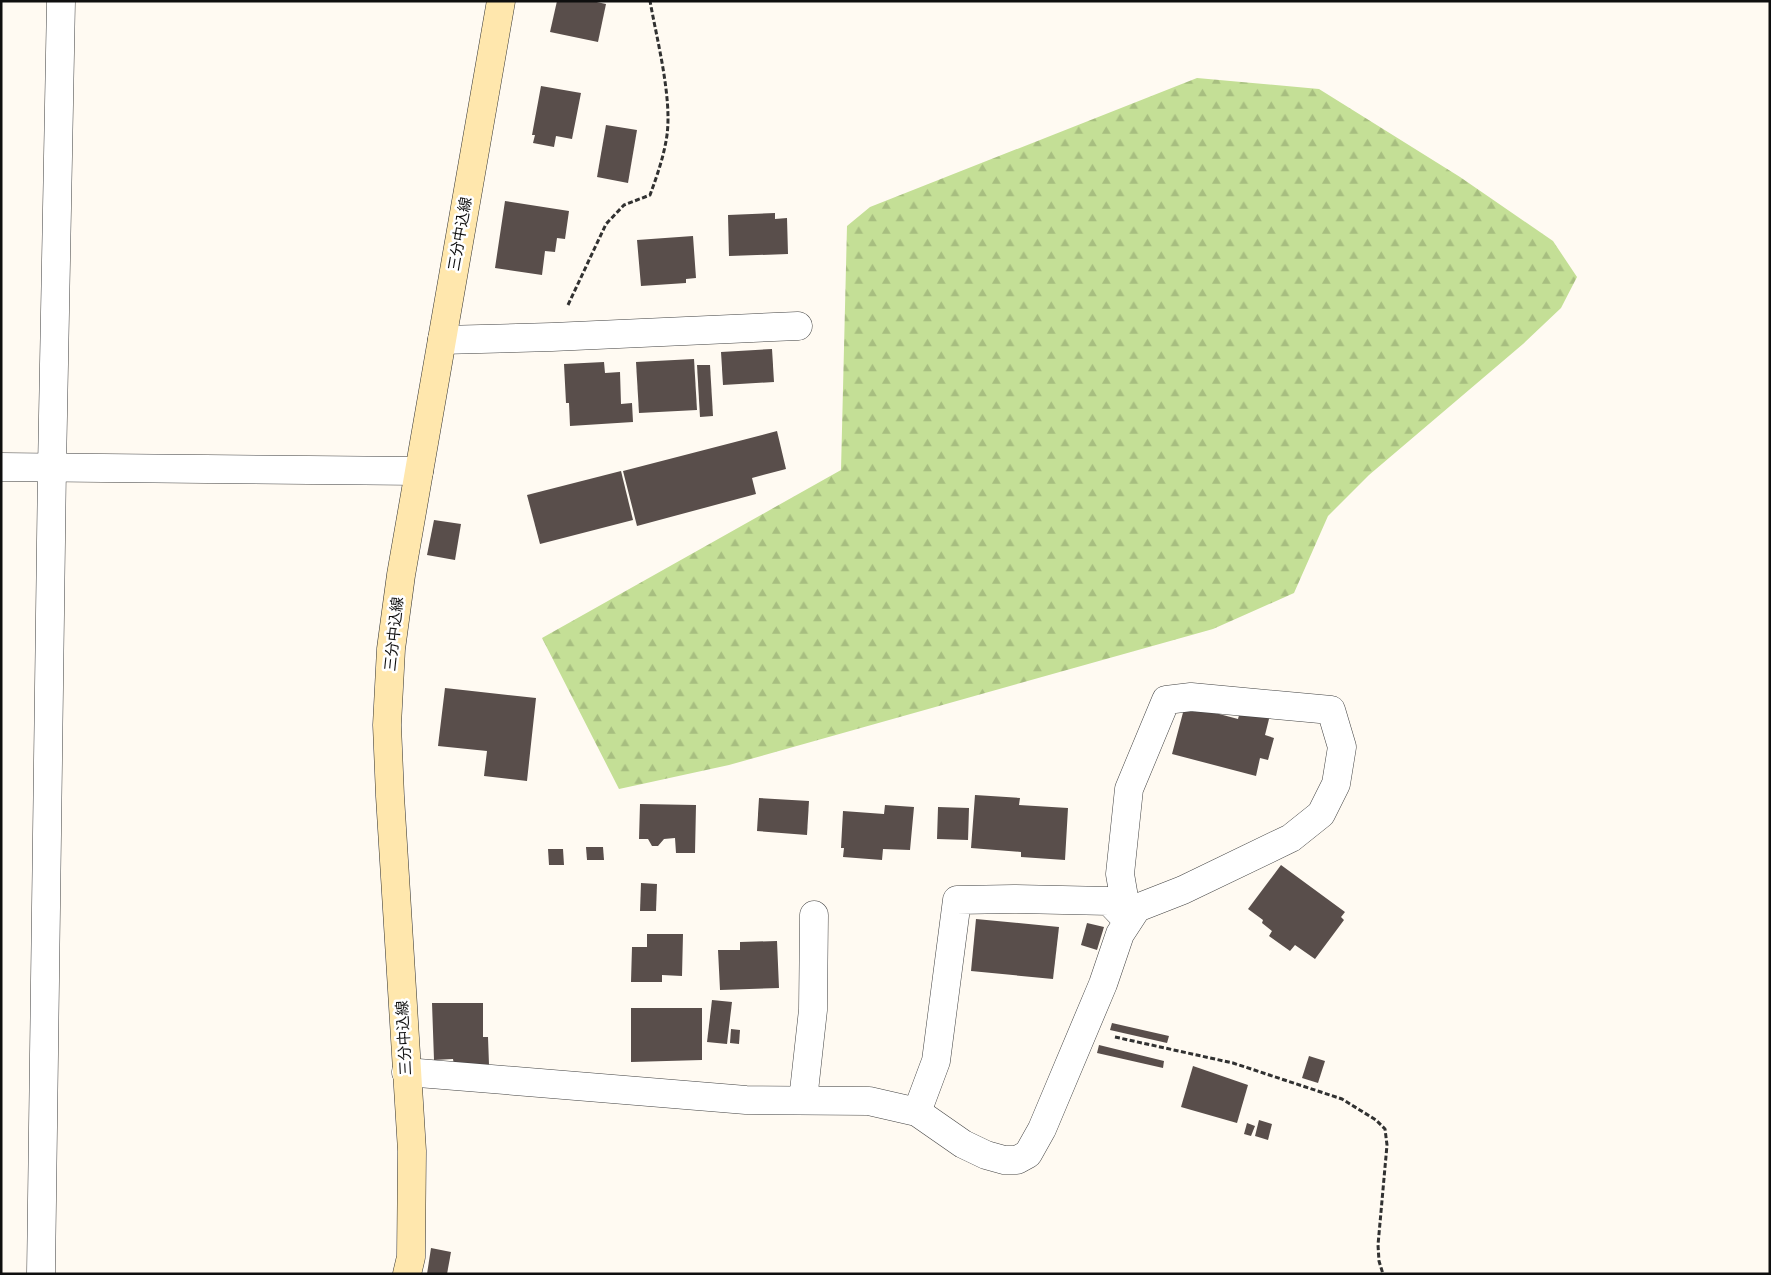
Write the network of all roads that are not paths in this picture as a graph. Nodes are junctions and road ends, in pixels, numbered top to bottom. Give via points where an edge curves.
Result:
1 (61, 1) edge
2 (501, 1) edge
3 (798, 326) dead end
4 (442, 340) junction
5 (1, 467) edge
6 (52, 468) junction
7 (419, 471) junction
8 (814, 914) dead end
9 (1128, 921) junction
10 (406, 1072) junction
11 (802, 1100) junction
12 (917, 1112) junction
13 (41, 1274) edge
14 (407, 1274) edge

1 - 6 street
2 - 4 main road, 三分中込線
3 - 4 street
4 - 7 main road, 三分中込線
5 - 6 street
6 - 7 street
6 - 13 street
7 - 10 main road, 三分中込線 via 391,648 387,725
8 - 11 street via 813,1010
9 - 9 street via 1120,874 1129,789 1166,700 1191,697 1331,710 1342,747 1336,784 1321,814 1291,838 1183,890 1137,908
9 - 12 street via 1113,949 1084,1030 1028,1154 1017,1160 986,1155 963,1144
9 - 12 street via 1109,902 957,900 936,1061
10 - 11 street via 746,1100
10 - 14 main road, 三分中込線 via 412,1151 411,1257
11 - 12 street via 869,1101

